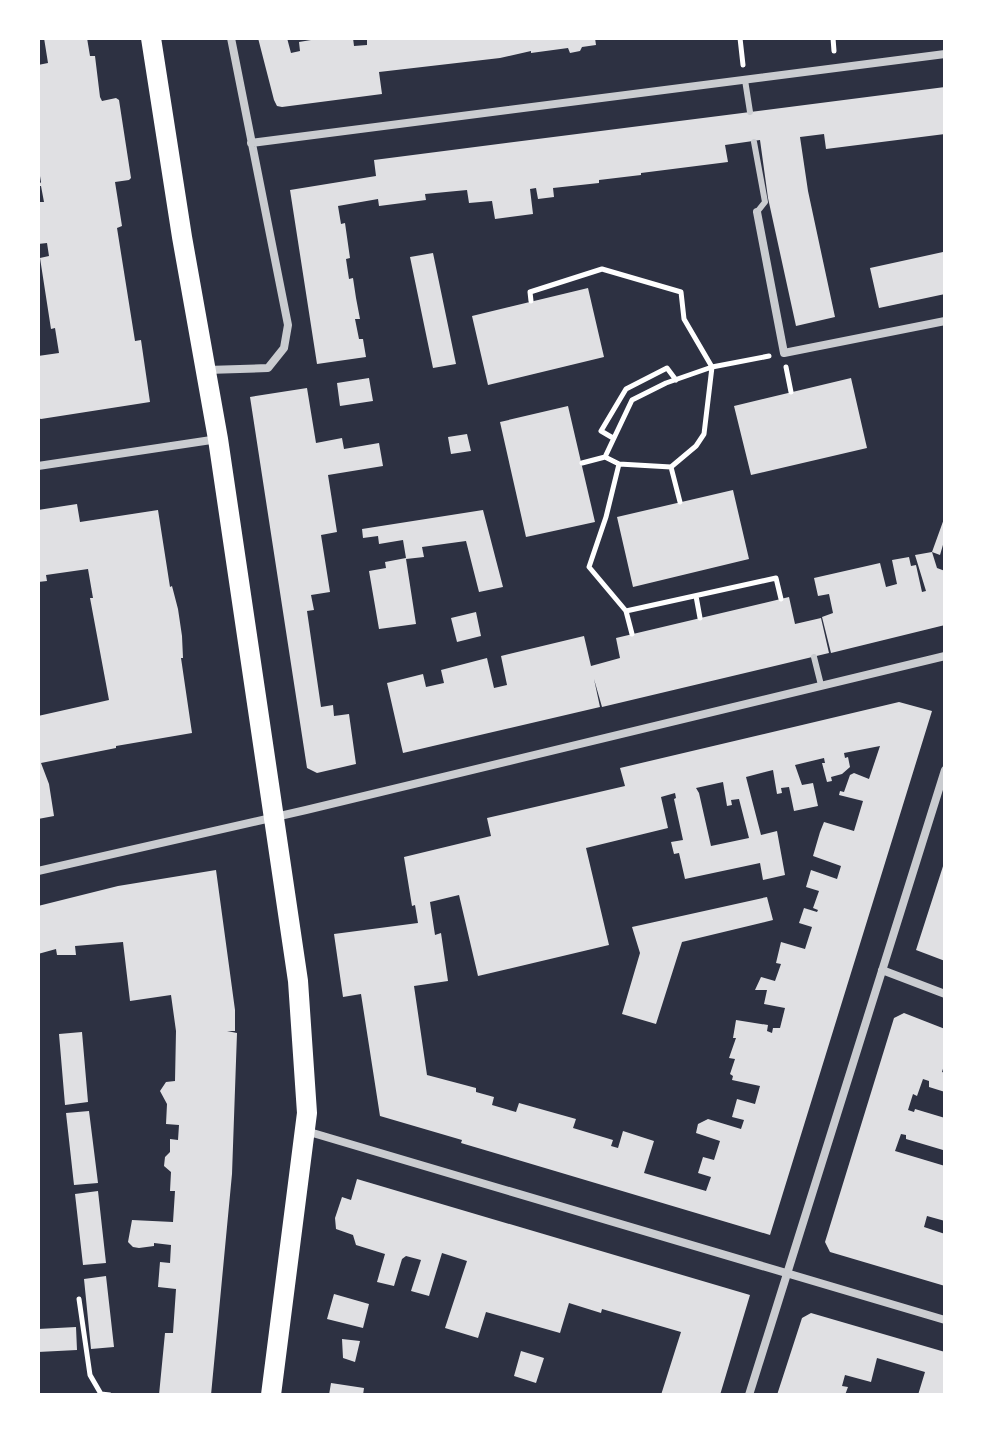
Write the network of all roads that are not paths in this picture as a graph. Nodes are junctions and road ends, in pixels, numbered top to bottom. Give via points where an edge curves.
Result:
1 (151, 38) edge
2 (231, 38) edge
3 (945, 54) edge
4 (745, 80) junction
5 (750, 112) dead end
6 (754, 142) dead end
7 (251, 143) junction
8 (757, 212) joint
9 (945, 321) edge
10 (206, 370) junction
11 (218, 439) junction
12 (38, 466) edge
13 (945, 656) edge
14 (814, 657) dead end
15 (821, 685) junction
16 (945, 770) edge
17 (274, 817) junction
18 (38, 871) edge
19 (882, 970) junction
20 (945, 994) edge
21 (305, 1131) junction
22 (788, 1272) junction
23 (945, 1320) edge
24 (271, 1395) edge
25 (749, 1395) edge

1 - 10 main road
2 - 7 street
3 - 4 street
4 - 5 lane
4 - 7 street
6 - 8 lane via 765,202
7 - 10 street via 288,325 284,348 268,368
8 - 9 street via 784,353
10 - 11 main road
11 - 12 street
11 - 17 main road
13 - 15 street
14 - 15 lane
15 - 17 street
16 - 19 street
17 - 18 street
17 - 21 main road via 298,981
19 - 20 street
19 - 22 street
21 - 22 street
21 - 24 main road
22 - 23 street
22 - 25 street

